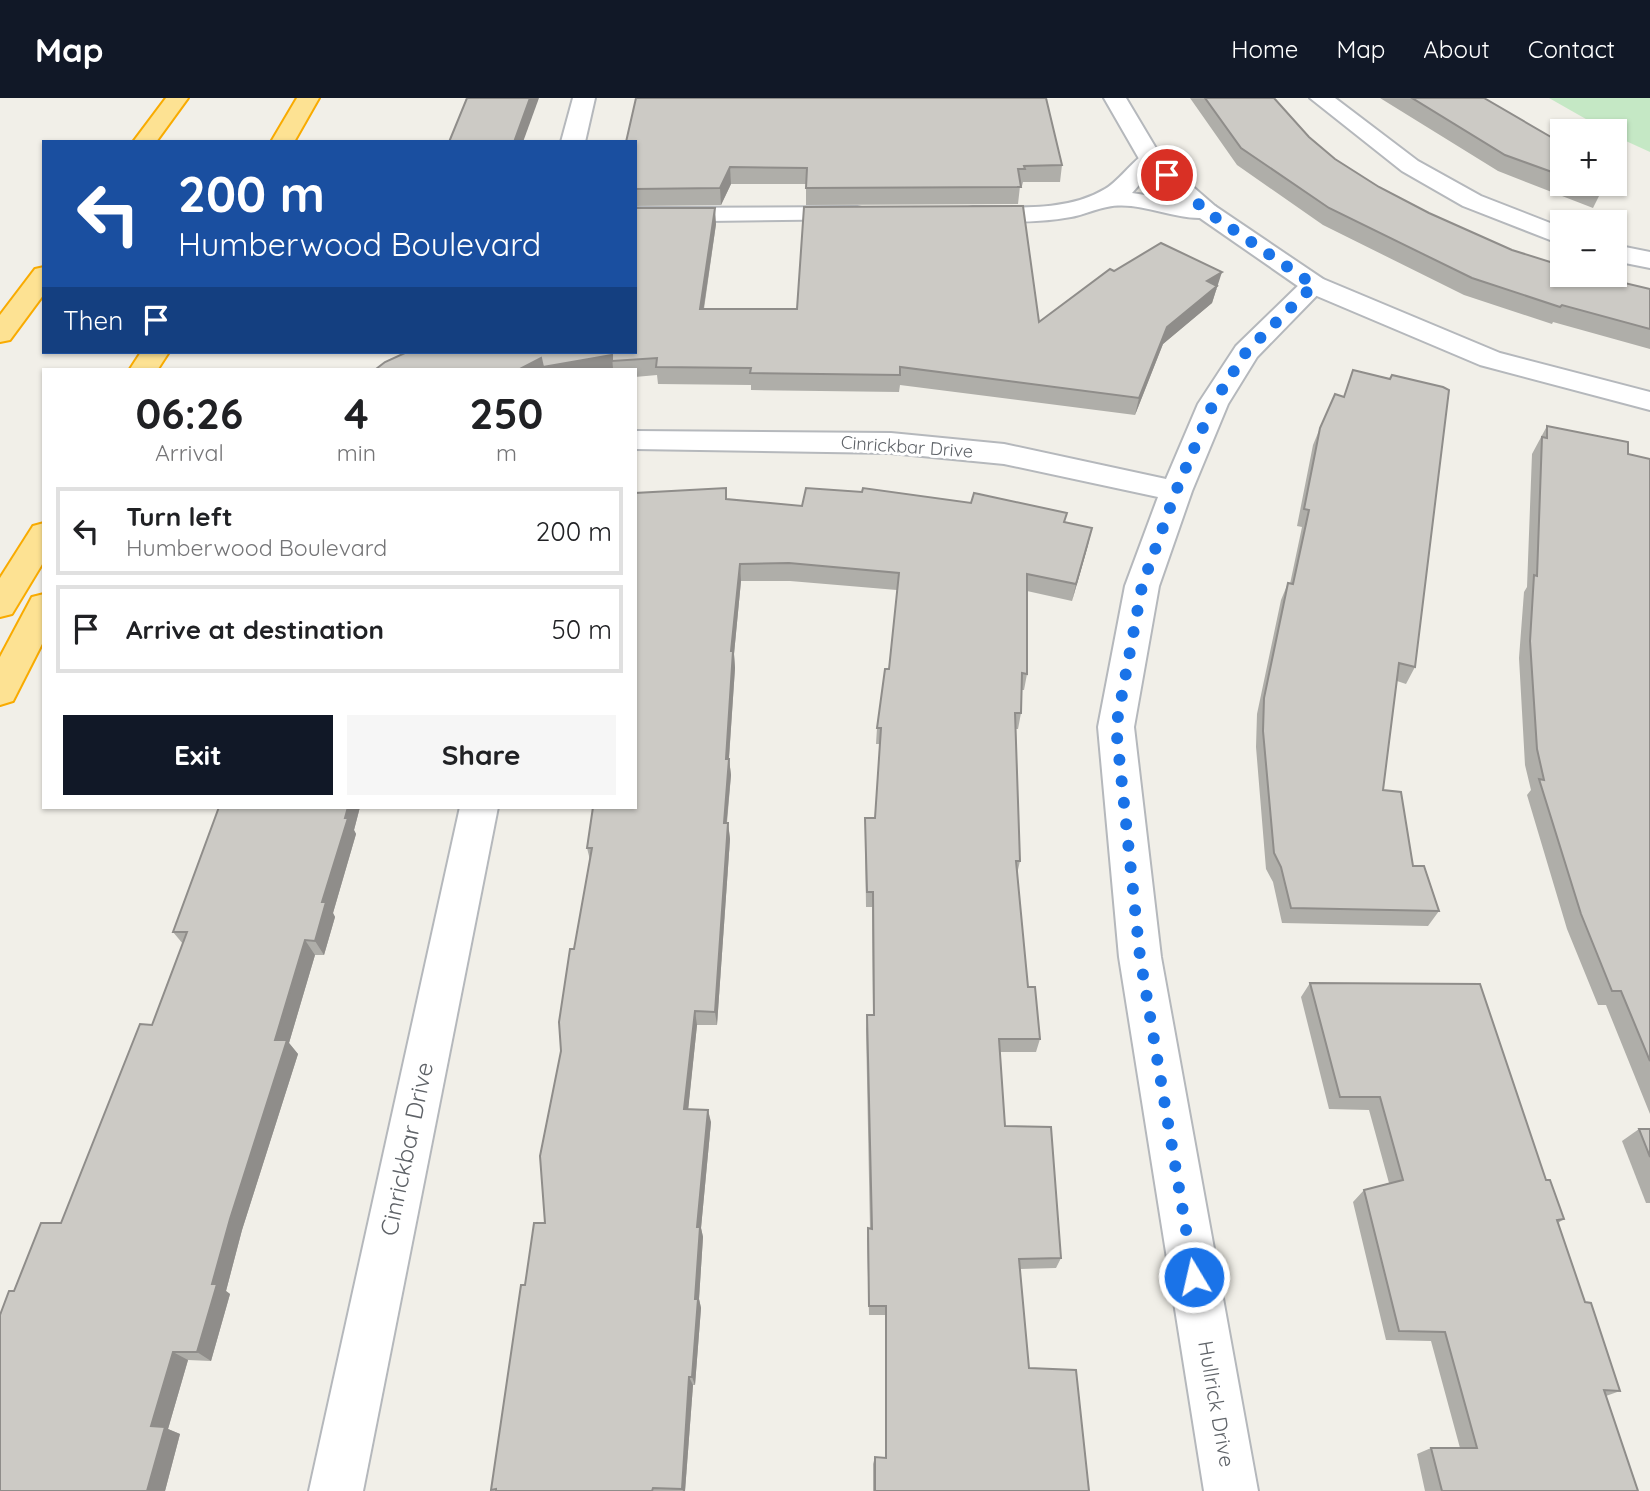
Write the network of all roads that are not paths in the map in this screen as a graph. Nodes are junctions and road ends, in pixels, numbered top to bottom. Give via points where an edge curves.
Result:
1 (177, 98) edge
2 (308, 98) edge
3 (584, 98) edge
4 (1115, 98) edge
5 (1321, 98) edge
6 (146, 140) edge
7 (283, 140) edge
8 (574, 140) edge
9 (1150, 159) junction
10 (1105, 199) junction
11 (1206, 211) junction
12 (885, 214) edge
13 (955, 214) edge
14 (637, 215) edge
15 (1550, 232) edge
16 (1627, 255) edge
17 (1650, 260) edge
18 (42, 262) edge
19 (42, 278) edge
20 (1314, 285) junction
21 (0, 308) edge
22 (0, 334) edge
23 (1650, 401) edge
24 (637, 440) edge
25 (1176, 491) junction
26 (42, 537) edge
27 (0, 605) edge
28 (42, 610) edge
29 (0, 691) edge
30 (479, 809) edge
31 (336, 1491) edge
32 (1231, 1491) edge

1 - 6 highway
2 - 7 highway
3 - 8 street
4 - 9 street
5 - 15 street via 1410,166 1472,201
9 - 10 street via 1128,186
9 - 11 street
10 - 11 street
10 - 13 street via 1054,213
11 - 20 street
12 - 14 street
16 - 17 street
18 - 21 highway
19 - 22 highway
20 - 23 street via 1490,359
20 - 25 street, Hullrick Drive via 1246,352 1213,404
24 - 25 street, Cinrickbar Drive via 891,443 1004,454
25 - 32 street, Hullrick Drive via 1142,586 1116,727 1140,957
26 - 27 highway
28 - 29 highway
30 - 31 street, Cinrickbar Drive

